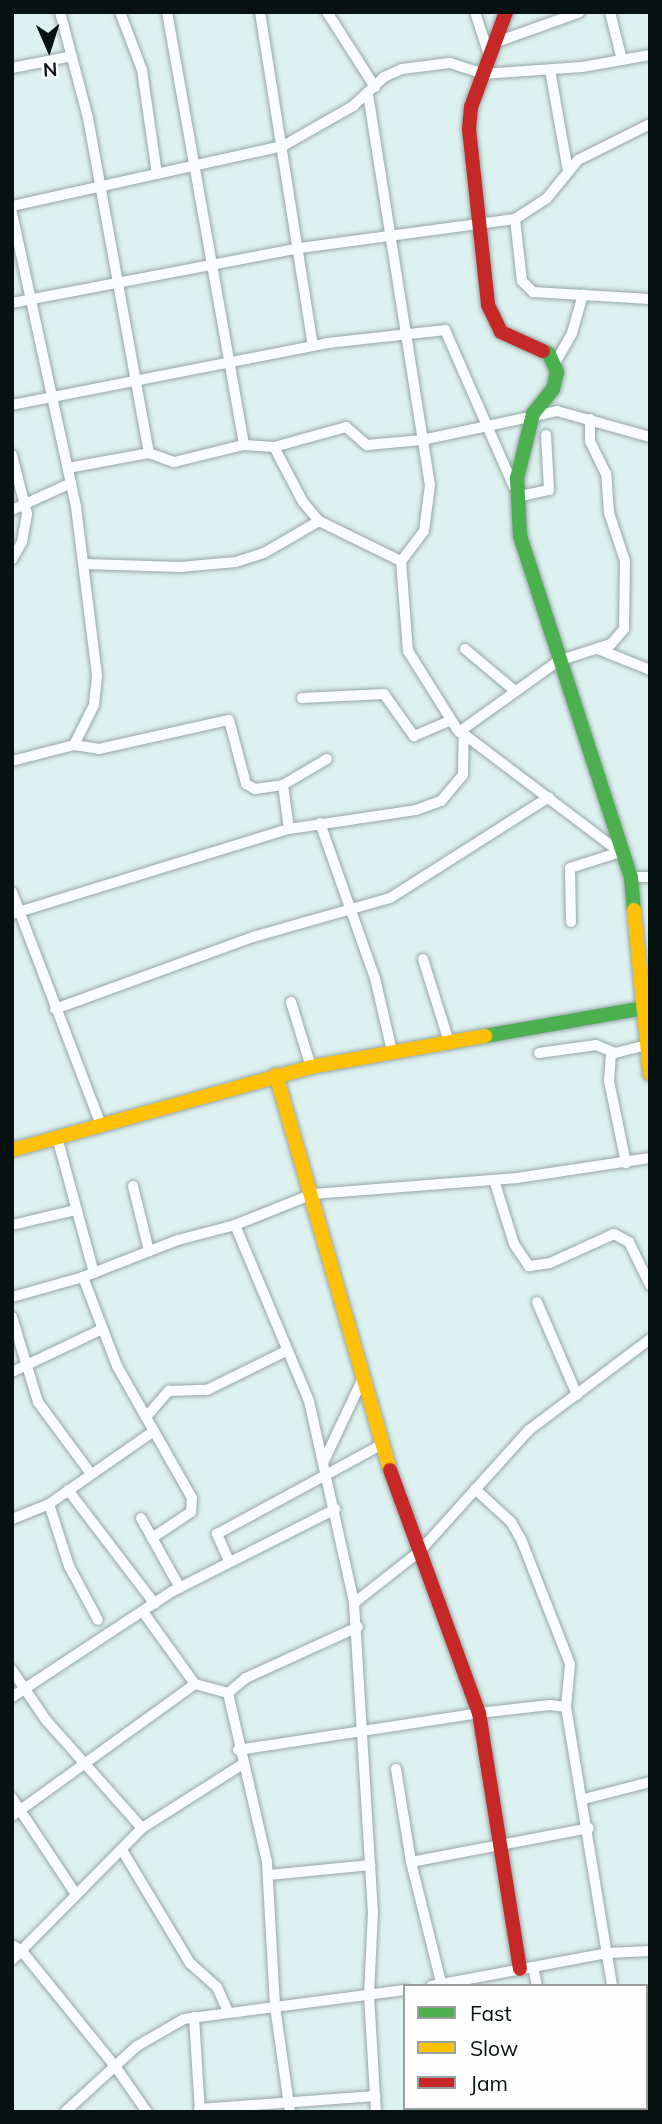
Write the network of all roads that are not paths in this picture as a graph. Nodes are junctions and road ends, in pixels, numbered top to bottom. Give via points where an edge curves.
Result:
1 (60, 12) edge
2 (120, 12) edge
3 (167, 12) edge
4 (260, 12) edge
5 (327, 12) edge
6 (475, 12) edge
7 (506, 12) edge
8 (580, 12) edge
9 (610, 12) edge
10 (492, 49) junction
11 (650, 55) edge
12 (72, 56) junction
13 (622, 60) junction
14 (12, 68) edge
15 (550, 69) junction
16 (483, 74) junction
17 (372, 91) junction
18 (650, 124) edge
19 (283, 146) junction
20 (194, 165) junction
21 (568, 171) junction
22 (157, 174) junction
23 (102, 187) junction
24 (12, 206) edge
25 (12, 214) edge
26 (515, 219) junction
27 (478, 222) junction
28 (388, 235) junction
29 (300, 248) junction
30 (17, 265) edge
31 (209, 265) junction
32 (121, 282) junction
33 (583, 295) junction
34 (30, 299) junction
35 (650, 299) edge
36 (12, 303) edge
37 (404, 334) junction
38 (313, 346) junction
39 (227, 363) junction
40 (555, 363) junction
41 (139, 380) junction
42 (52, 397) junction
43 (12, 405) edge
44 (533, 414) junction
45 (590, 419) junction
46 (489, 423) junction
47 (546, 435) dead end
48 (650, 437) edge
49 (422, 440) junction
50 (244, 445) junction
51 (274, 447) junction
52 (149, 453) junction
53 (12, 455) edge
54 (68, 468) junction
55 (71, 483) junction
56 (516, 495) junction
57 (26, 505) junction
58 (12, 510) edge
59 (319, 521) junction
60 (12, 559) edge
61 (401, 561) junction
62 (85, 564) junction
63 (465, 649) dead end
64 (598, 649) junction
65 (558, 661) junction
66 (650, 670) edge
67 (515, 691) junction
68 (302, 698) dead end
69 (450, 721) junction
70 (462, 734) junction
71 (74, 745) junction
72 (327, 759) dead end
73 (12, 761) edge
74 (283, 785) junction
75 (549, 797) junction
76 (320, 823) junction
77 (289, 829) junction
78 (623, 854) junction
79 (631, 877) junction
80 (650, 877) edge
81 (12, 892) edge
82 (350, 911) junction
83 (15, 914) edge
84 (571, 922) dead end
85 (423, 959) dead end
86 (291, 1002) dead end
87 (648, 1008) edge
88 (55, 1009) junction
89 (449, 1042) junction
90 (646, 1045) junction
91 (391, 1051) junction
92 (539, 1053) dead end
93 (611, 1053) junction
94 (311, 1067) junction
95 (650, 1074) edge
96 (276, 1075) junction
97 (101, 1125) junction
98 (57, 1137) junction
99 (12, 1150) edge
100 (650, 1158) edge
101 (626, 1163) junction
102 (494, 1180) junction
103 (133, 1186) dead end
104 (313, 1194) junction
105 (76, 1210) junction
106 (12, 1225) edge
107 (235, 1225) junction
108 (149, 1251) junction
109 (94, 1273) junction
110 (83, 1277) junction
111 (650, 1285) edge
112 (12, 1297) edge
113 (537, 1302) dead end
114 (12, 1317) edge
115 (102, 1329) junction
116 (650, 1339) edge
117 (288, 1350) junction
118 (26, 1367) junction
119 (12, 1372) edge
120 (362, 1380) junction
121 (577, 1395) junction
122 (146, 1417) junction
123 (154, 1431) junction
124 (380, 1445) junction
125 (323, 1464) junction
126 (91, 1474) junction
127 (325, 1477) junction
128 (474, 1489) junction
129 (68, 1490) junction
130 (49, 1504) junction
131 (335, 1509) junction
132 (141, 1518) dead end
133 (12, 1519) edge
134 (152, 1538) junction
135 (420, 1551) junction
136 (229, 1561) junction
137 (180, 1588) junction
138 (354, 1603) junction
139 (155, 1604) junction
140 (143, 1612) junction
141 (98, 1620) dead end
142 (358, 1627) junction
143 (12, 1670) edge
144 (195, 1684) junction
145 (24, 1688) junction
146 (228, 1693) junction
147 (12, 1697) edge
148 (566, 1707) junction
149 (479, 1713) junction
150 (364, 1731) junction
151 (239, 1750) junction
152 (88, 1765) junction
153 (243, 1765) junction
154 (396, 1769) dead end
155 (650, 1782) edge
156 (12, 1798) edge
157 (584, 1799) junction
158 (16, 1812) edge
159 (142, 1828) junction
160 (589, 1828) junction
161 (498, 1843) junction
162 (122, 1850) junction
163 (411, 1863) junction
164 (371, 1865) junction
165 (269, 1875) junction
166 (75, 1893) junction
167 (17, 1948) edge
168 (650, 1951) edge
169 (607, 1953) junction
170 (12, 1960) edge
171 (526, 1968) junction
172 (438, 1984) edge
173 (443, 1984) edge
174 (536, 1984) edge
175 (612, 1984) edge
176 (403, 1990) edge
177 (369, 1995) junction
178 (275, 2006) junction
179 (228, 2012) junction
180 (194, 2017) junction
181 (115, 2066) junction
182 (376, 2096) junction
183 (289, 2106) edge
184 (200, 2110) edge
185 (65, 2112) edge
186 (147, 2112) edge
187 (376, 2112) edge

1 - 12 street
2 - 22 street via 142,70
3 - 20 street
4 - 19 street
5 - 17 street
6 - 10 street
7 - 10 street
8 - 10 street
9 - 13 street
10 - 16 street
11 - 13 street
12 - 14 street
12 - 23 street
13 - 15 street
15 - 16 street
15 - 21 street
16 - 17 street via 436,62 391,72
16 - 27 street via 469,129
17 - 19 street
17 - 28 street
18 - 21 street via 578,160
19 - 20 street
19 - 29 street
20 - 22 street
20 - 31 street
21 - 26 street via 547,198
22 - 23 street
23 - 24 street
23 - 32 street
25 - 30 street
26 - 27 street
26 - 33 street via 527,288 546,294
27 - 28 street
27 - 40 street via 490,316 500,332 545,351
28 - 29 street
28 - 37 street
29 - 31 street
29 - 38 street
30 - 34 street
31 - 32 street
31 - 39 street
32 - 34 street
32 - 41 street
33 - 35 street
33 - 40 street via 572,334
34 - 36 street
34 - 42 street
37 - 38 street
37 - 46 street via 445,330
37 - 49 street
38 - 39 street
39 - 41 street
39 - 50 street
40 - 44 street via 553,389
41 - 42 street
41 - 52 street
42 - 43 street
42 - 54 street
44 - 45 street via 563,411
44 - 46 street
44 - 56 street
45 - 48 street
45 - 64 street via 590,441 606,474 609,513 625,561 627,621 618,638
46 - 49 street
46 - 56 street
47 - 56 street via 549,490
49 - 51 street via 367,445 346,427
49 - 61 street via 430,485 429,517
50 - 51 street
50 - 52 street via 174,462
51 - 59 street via 303,502
52 - 54 street
53 - 57 street
54 - 55 street
55 - 57 street
55 - 62 street
56 - 65 street via 520,537
57 - 58 street
57 - 60 street via 22,542
59 - 61 street
59 - 62 street via 264,554 236,562 180,567
61 - 69 street via 408,651
62 - 71 street via 96,690 85,728
63 - 67 street
64 - 65 street
64 - 66 street
65 - 67 street
65 - 78 street
67 - 70 street
68 - 69 street via 384,694 414,736
69 - 70 street
70 - 75 street
70 - 76 street via 464,775 441,801 416,810
71 - 73 street
71 - 74 street via 99,749 229,720 246,784 255,789
72 - 74 street
74 - 77 street
75 - 78 street
75 - 82 street via 411,887
76 - 77 street
76 - 82 street
77 - 83 street
78 - 79 street
78 - 84 street via 570,868
79 - 80 street
79 - 87 street
81 - 83 street
82 - 88 street via 253,937
82 - 91 street via 375,978
83 - 88 street
85 - 89 street
86 - 94 street
87 - 89 street
87 - 90 street
88 - 97 street
89 - 91 street
90 - 93 street
90 - 95 street
91 - 94 street
92 - 93 street via 596,1045
93 - 101 street via 609,1081
94 - 96 street
96 - 97 street
96 - 104 street
97 - 98 street
98 - 99 street
98 - 105 street
100 - 101 street
101 - 102 street
102 - 104 street
102 - 111 street via 514,1244 529,1266 550,1263 614,1234 629,1242
103 - 108 street
104 - 107 street
104 - 120 street
105 - 106 street
105 - 109 street
107 - 108 street
107 - 117 street
108 - 109 street
109 - 110 street
110 - 112 street
110 - 115 street
113 - 121 street
114 - 118 street
115 - 118 street
115 - 122 street
116 - 121 street
117 - 122 street via 207,1390 169,1391
117 - 125 street via 309,1401
118 - 119 street
118 - 126 street via 46,1414
120 - 124 street
120 - 125 street
121 - 128 street via 530,1430
122 - 123 street
123 - 126 street
123 - 134 street via 193,1505
124 - 127 street
124 - 135 street
125 - 127 street
126 - 129 street
127 - 131 street
127 - 136 street via 217,1534
128 - 135 street
128 - 148 street via 511,1522 521,1539 570,1664
129 - 130 street
129 - 139 street
130 - 133 street
130 - 141 street via 69,1566
131 - 136 street
131 - 138 street
132 - 134 street
134 - 137 street
135 - 138 street
135 - 149 street
136 - 137 street
137 - 139 street
138 - 142 street
139 - 140 street
140 - 144 street
140 - 145 street
142 - 146 street via 246,1678
142 - 150 street
143 - 145 street
144 - 146 street
144 - 152 street
145 - 147 street
145 - 152 street
146 - 151 street
148 - 149 street
148 - 157 street
149 - 150 street
149 - 161 street
150 - 151 street
150 - 164 street
151 - 153 street
152 - 158 street
152 - 159 street
153 - 159 street
153 - 165 street
154 - 163 street
155 - 157 street
156 - 158 street
157 - 160 street
158 - 166 street
159 - 162 street
160 - 161 street
160 - 169 street
161 - 163 street
161 - 171 street
162 - 166 street
162 - 179 street via 190,1963 217,1986
163 - 172 street
164 - 165 street
164 - 177 street
165 - 178 street
166 - 167 street
167 - 170 street
167 - 181 street
168 - 169 street
169 - 171 street
169 - 175 street
171 - 173 street
171 - 174 street
176 - 177 street
177 - 178 street
177 - 182 street
178 - 179 street
178 - 183 street
179 - 180 street
180 - 181 street via 137,2046
180 - 184 street
181 - 185 street
181 - 186 street
182 - 183 street
182 - 187 street
183 - 184 street

